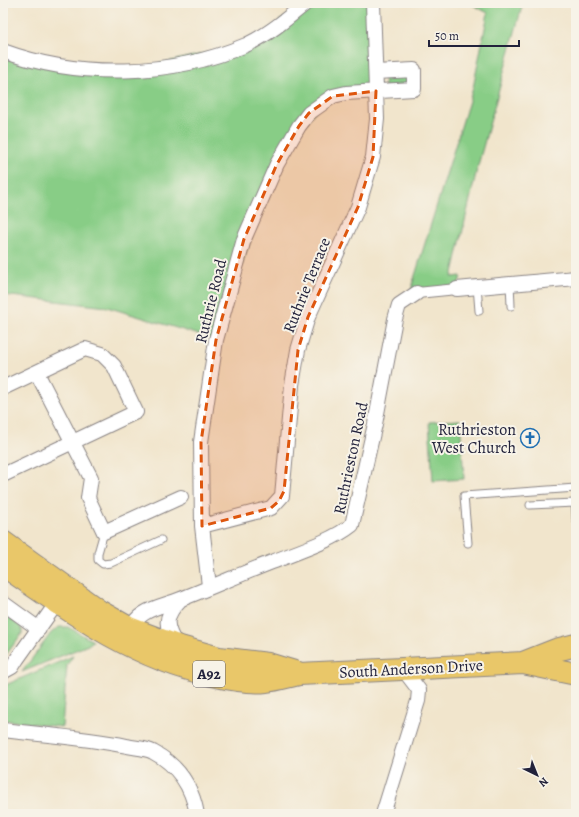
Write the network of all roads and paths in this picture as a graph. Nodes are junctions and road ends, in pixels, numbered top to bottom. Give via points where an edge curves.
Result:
1 (306, 3) edge
2 (373, 3) edge
3 (3, 51) edge
4 (376, 72) junction
5 (376, 91) junction
6 (576, 278) edge
7 (510, 283) junction
8 (477, 286) junction
9 (457, 289) joint
10 (417, 293) joint
11 (512, 306) dead end
12 (479, 311) dead end
13 (36, 373) junction
14 (3, 388) edge
15 (72, 442) junction
16 (3, 475) edge
17 (576, 488) edge
18 (181, 497) dead end
19 (530, 505) dead end
20 (576, 520) edge
21 (202, 526) junction
22 (104, 532) junction
23 (161, 540) dead end
24 (3, 542) edge
25 (468, 543) dead end
26 (3, 566) edge
27 (209, 586) junction
28 (62, 596) junction
29 (180, 600) junction
30 (3, 603) edge
31 (39, 628) junction
32 (126, 635) junction
33 (576, 645) edge
34 (177, 646) junction
35 (523, 662) junction
36 (403, 669) junction
37 (3, 672) edge
38 (299, 674) junction
39 (576, 674) edge
40 (3, 730) edge
41 (197, 814) edge
42 (383, 814) edge

1 - 3 street via 284,22 247,44 210,58 165,66 122,72 60,67 26,60
2 - 4 street, Ruthrie Terrace
4 - 5 street, Ruthrie Terrace
4 - 5 street, Ruthrie Road via 414,70 414,89
5 - 21 street, Ruthrie Road via 333,96 309,113 278,164 244,239 216,340 201,442
5 - 21 street, Ruthrie Terrace via 374,157 358,207 308,317 298,350 292,385 282,496 271,508
6 - 7 street
7 - 8 street
7 - 11 lane
8 - 9 street
8 - 12 lane
9 - 10 street
10 - 27 street, Ruthrieston Road via 399,305 395,319 352,525 300,551
13 - 14 street
13 - 15 street
13 - 15 street via 85,349 102,354 114,366 136,412
15 - 16 street
15 - 22 street via 91,478 88,498
17 - 25 lane via 464,496
18 - 22 street
19 - 20 lane via 575,503
21 - 27 street, Ruthrie Road
22 - 23 lane via 97,557 103,564 109,564
24 - 28 main road, South Anderson Drive / A92
26 - 28 main road, South Anderson Drive / A92
27 - 29 street, Ruthrieston Road
28 - 31 street
28 - 32 main road, South Anderson Drive / A92 via 90,625
29 - 32 street, Ruthrieston Road via 152,609 140,616
29 - 34 street, Ruthrieston Road via 167,618 167,626
30 - 31 street
31 - 37 street via 12,667
32 - 34 main road, South Anderson Drive / A92
32 - 38 main road, South Anderson Drive / A92 via 151,657 193,671 229,679 266,681
33 - 35 main road, A92
34 - 38 main road, South Anderson Drive / A92 via 219,658 268,664
35 - 36 main road, South Anderson Drive / A92
35 - 39 main road, A92
36 - 38 main road, South Anderson Drive / A92
36 - 42 street via 419,690 418,701
40 - 41 street via 117,744 152,751 164,759 186,782 194,798

